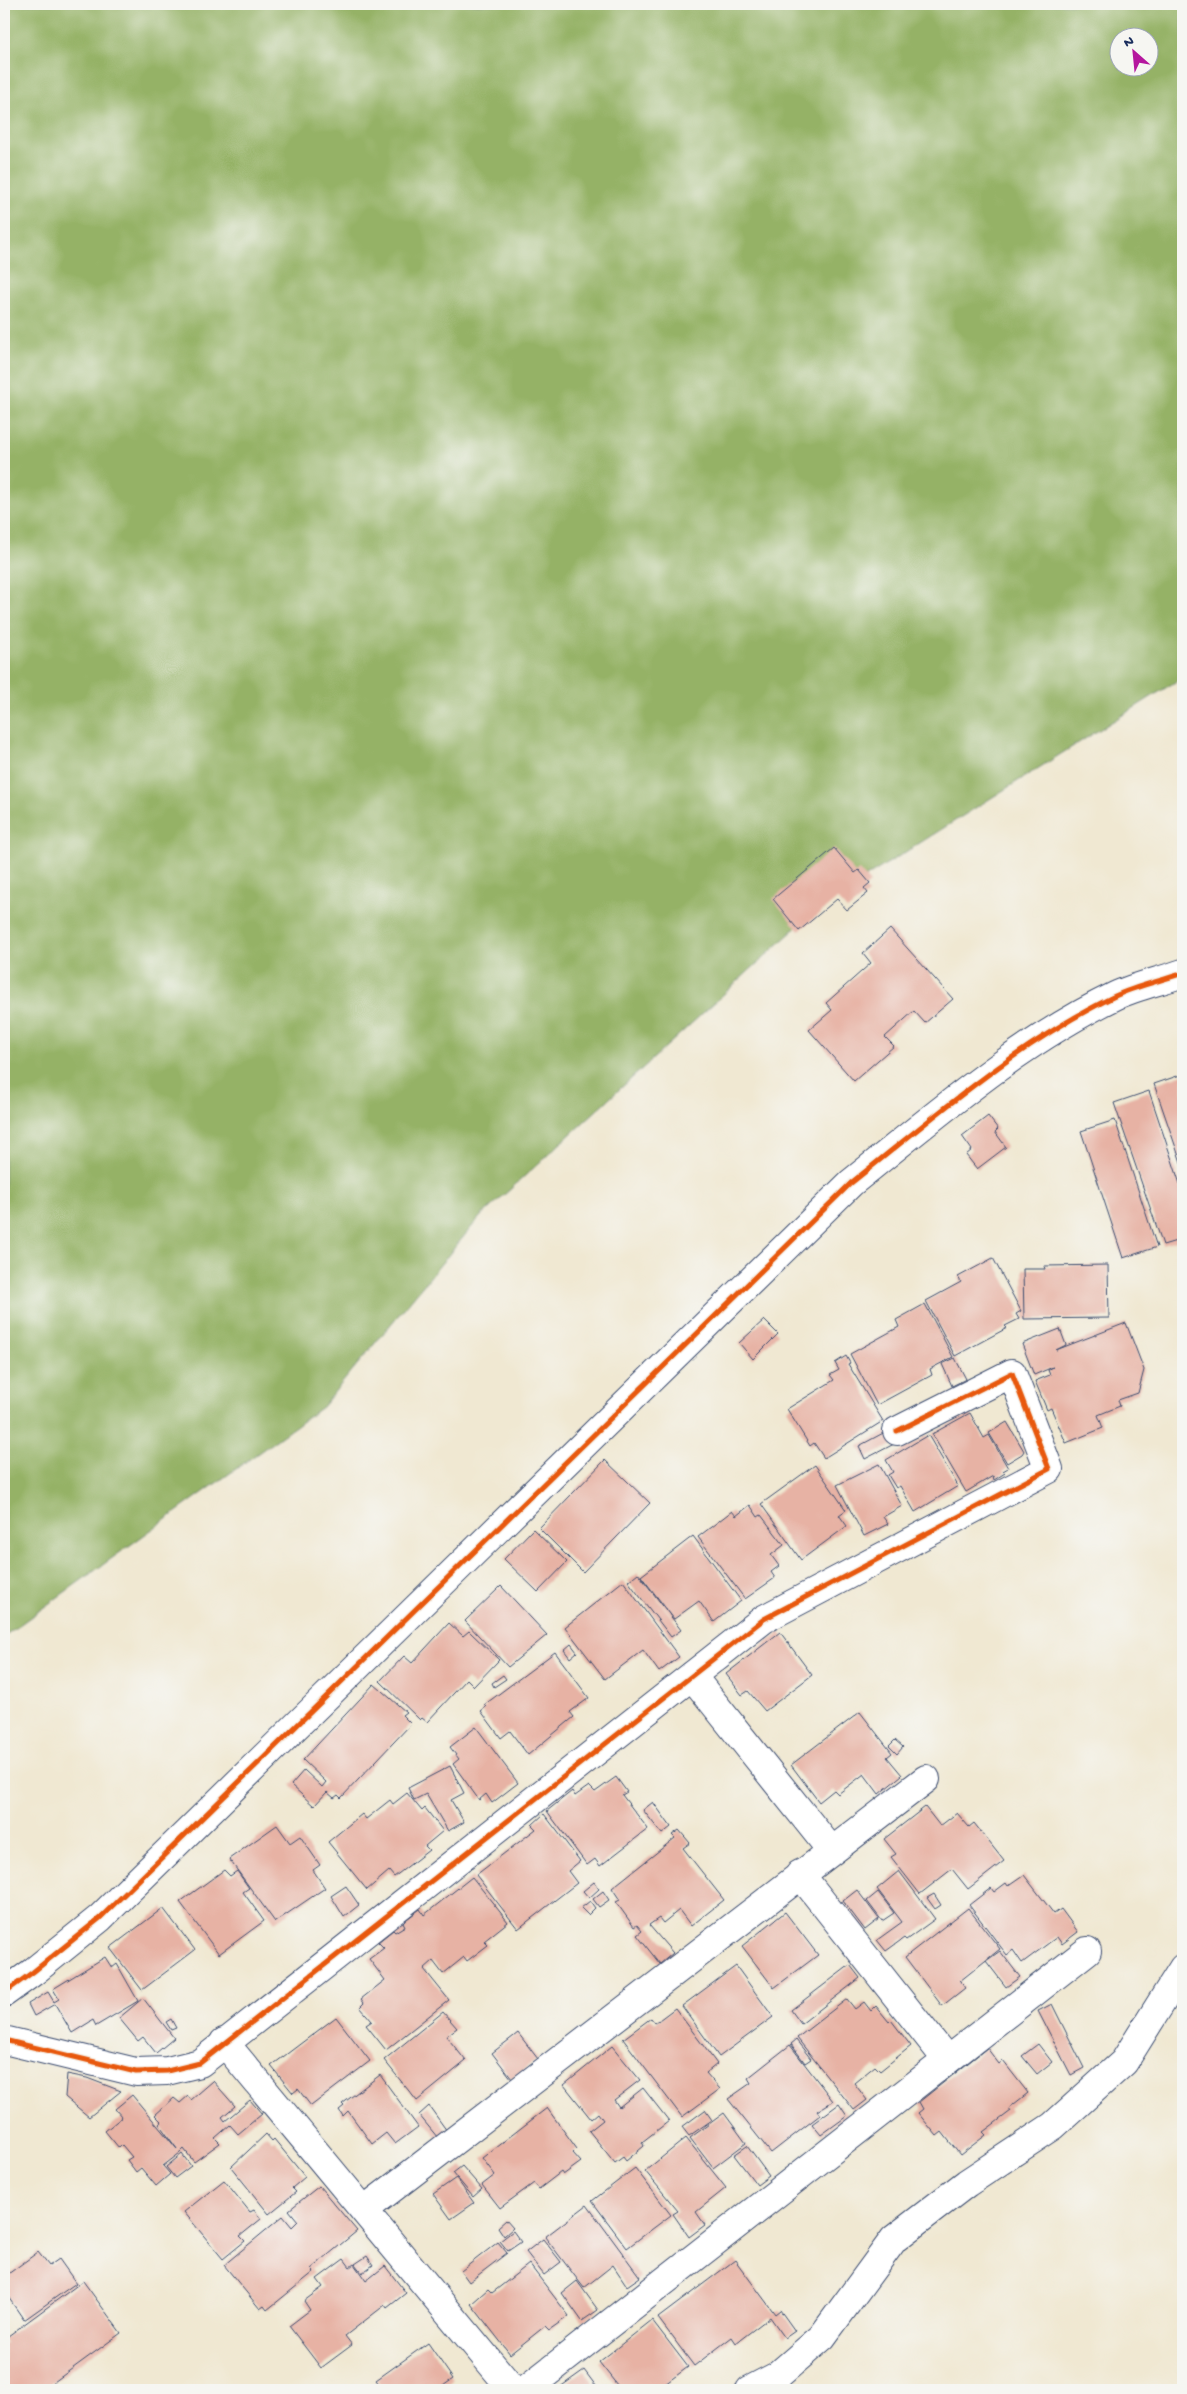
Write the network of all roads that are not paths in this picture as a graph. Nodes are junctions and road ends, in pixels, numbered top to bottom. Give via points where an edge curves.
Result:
1 (1183, 973) edge
2 (897, 1431) dead end
3 (692, 1676) junction
4 (926, 1779) dead end
5 (831, 1850) junction
6 (800, 1874) junction
7 (1087, 1951) dead end
8 (1183, 1968) edge
9 (4, 1993) edge
10 (4, 2040) edge
11 (224, 2042) junction
12 (946, 2060) junction
13 (364, 2210) junction
14 (513, 2390) edge
15 (525, 2390) edge
16 (750, 2390) edge

1 - 9 street via 1116,996 1048,1034 980,1081 851,1183 100,1918
2 - 3 street via 1012,1373 1048,1468 764,1619
3 - 5 street
3 - 11 street
4 - 5 street
5 - 6 street
6 - 12 street
6 - 13 street
7 - 12 street
8 - 16 street via 1124,2062 1052,2126 967,2183 894,2240 822,2337 777,2376
10 - 11 street via 136,2072 168,2072 200,2063
11 - 13 street
12 - 15 street
13 - 14 street

